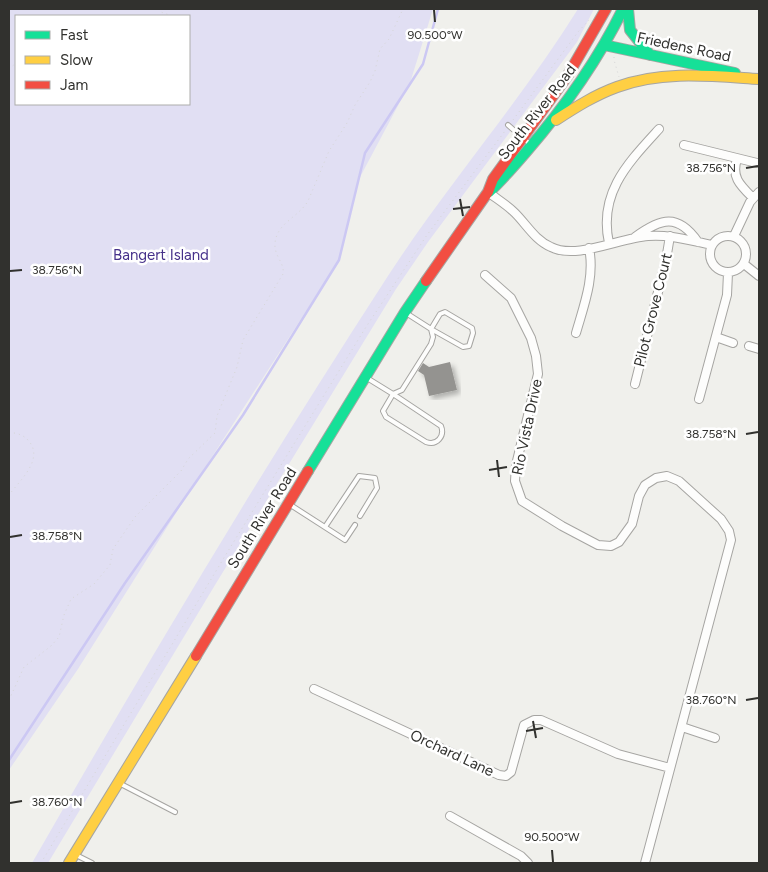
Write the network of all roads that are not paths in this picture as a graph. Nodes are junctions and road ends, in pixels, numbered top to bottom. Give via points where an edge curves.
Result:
1 (606, 9) edge
2 (612, 9) edge
3 (623, 9) edge
4 (628, 9) edge
5 (604, 45) junction
6 (650, 55) junction
7 (759, 79) edge
8 (508, 125) road end
9 (549, 125) junction
10 (659, 129) dead end
11 (526, 140) junction
12 (684, 145) dead end
13 (736, 158) junction
14 (757, 163) dead end
15 (488, 192) junction
16 (759, 192) edge
17 (753, 198) junction
18 (670, 236) junction
19 (734, 236) junction
20 (635, 238) junction
21 (698, 242) junction
22 (610, 243) junction
23 (712, 245) junction
24 (589, 248) junction
25 (744, 264) junction
26 (728, 273) junction
27 (485, 276) dead end
28 (759, 276) edge
29 (405, 312) junction
30 (432, 329) junction
31 (576, 333) dead end
32 (716, 337) junction
33 (733, 343) dead end
34 (749, 346) dead end
35 (759, 349) edge
36 (366, 376) junction
37 (635, 384) dead end
38 (393, 394) junction
39 (699, 400) dead end
40 (289, 504) junction
41 (360, 516) dead end
42 (355, 525) dead end
43 (325, 527) junction
44 (314, 689) dead end
45 (682, 727) junction
46 (715, 738) dead end
47 (670, 768) junction
48 (117, 782) junction
49 (175, 812) dead end
50 (450, 816) dead end
51 (72, 859) edge
52 (92, 863) edge
53 (528, 863) edge
54 (645, 863) edge

1 - 11 main road, South River Road via 592,37
2 - 5 main road via 603,32
3 - 5 main road, South River Road
4 - 6 main road via 630,30
5 - 6 main road, Friedens Road
5 - 9 main road, South River Road via 581,83
5 - 11 main road via 589,56
6 - 7 main road, Friedens Road
7 - 9 main road via 649,78 592,97
8 - 11 lane
9 - 11 main road, South River Road
10 - 22 street via 627,164 617,181 607,218
11 - 15 main road, South River Road via 498,184
12 - 13 street
13 - 14 street
13 - 17 street via 735,178
15 - 24 street via 549,247 567,251
15 - 29 main road, South River Road
16 - 17 street
17 - 19 street
18 - 20 street
18 - 21 street
18 - 37 street, Pilot Grove Court
19 - 23 street via 722,237
19 - 25 street via 745,248
20 - 21 street via 652,225 672,222 685,226
20 - 22 street
21 - 23 street
22 - 24 street
23 - 26 street via 712,264
24 - 31 street via 592,276
25 - 26 street
25 - 28 street
26 - 32 street via 727,295
27 - 45 street, Rio Vista Drive via 511,298 531,338 536,356 538,374 516,465 515,481 522,501 598,545 611,546 619,542 632,524 645,485 656,478 668,476 679,481 708,506 730,531 731,540
29 - 30 lane
29 - 36 main road, South River Road
30 - 30 lane via 465,348 469,346 473,333 470,327 446,312 440,314
30 - 38 lane via 431,344 402,390
32 - 33 street
32 - 39 street
34 - 35 street
36 - 38 lane
36 - 40 main road, South River Road
38 - 38 lane via 442,426 437,442 426,442 386,417 384,408
40 - 43 lane
40 - 48 main road, South River Road
41 - 43 lane via 378,488 375,478 359,476
42 - 43 lane via 345,540
44 - 47 street, Orchard Lane via 499,775 506,776 512,772 524,725 534,720 541,720 618,754
45 - 46 street
45 - 47 street, Rio Vista Drive
47 - 54 street, Rio Vista Drive
48 - 49 lane
48 - 51 main road, South River Road
50 - 53 street
51 - 52 lane

